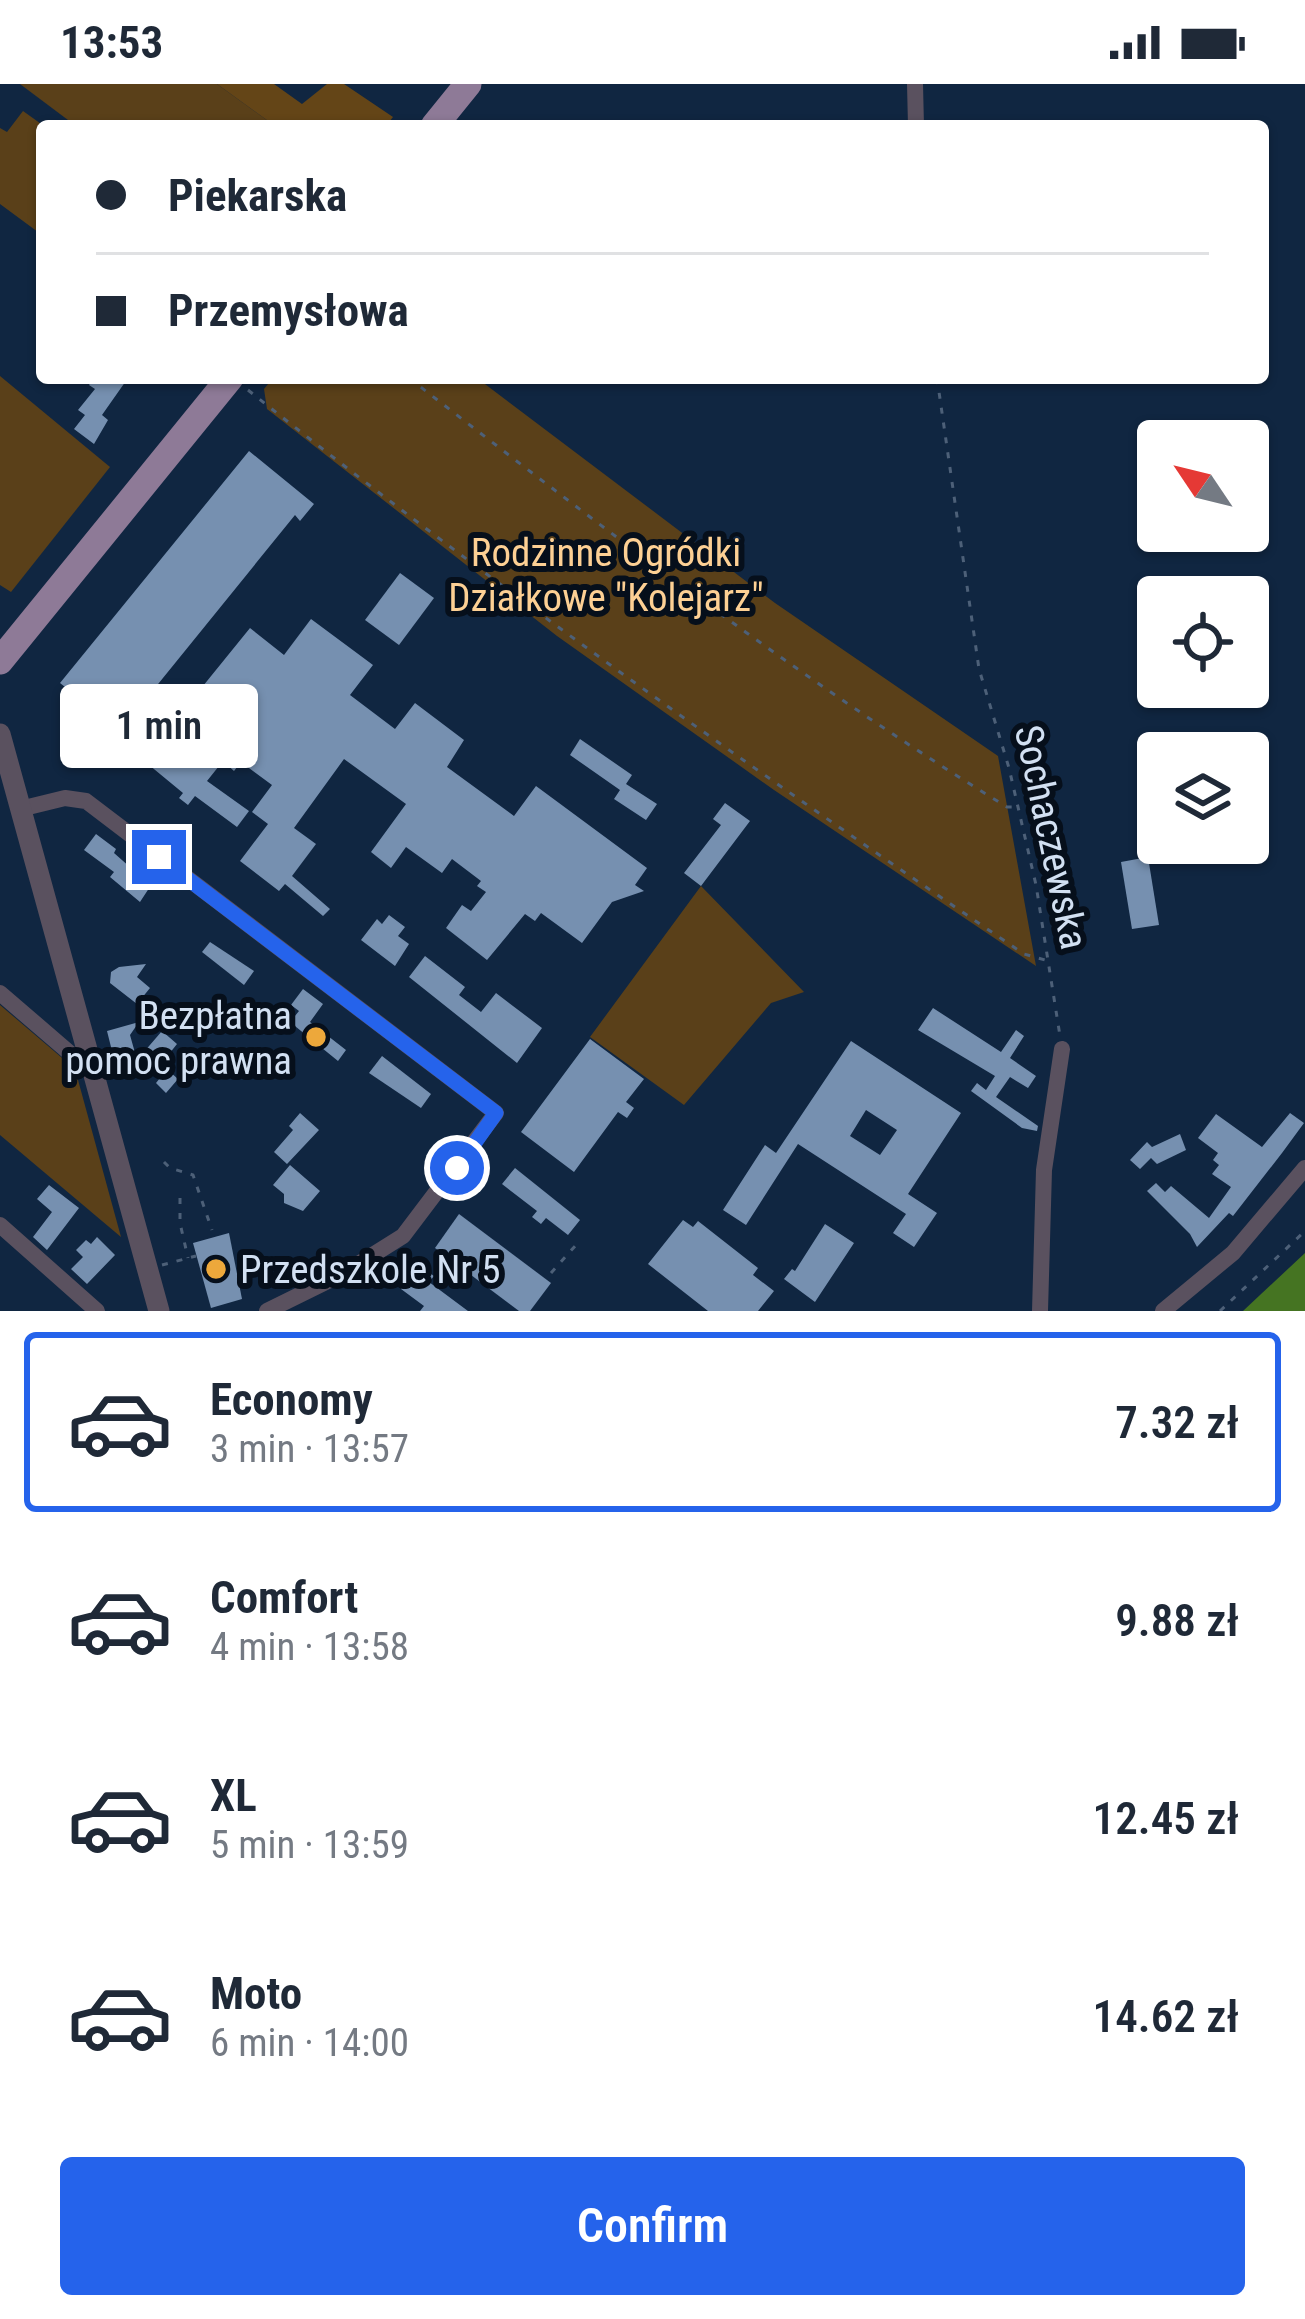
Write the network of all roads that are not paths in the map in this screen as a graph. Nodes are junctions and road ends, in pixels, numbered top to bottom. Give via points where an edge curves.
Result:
1 (468, 84) edge
2 (915, 84) edge
3 (439, 120) edge
4 (916, 120) edge
5 (233, 384) edge
6 (0, 661) edge
7 (0, 734) edge
8 (20, 809) junction
9 (0, 993) edge
10 (1062, 1049) road end
11 (88, 1055) junction
12 (1305, 1168) edge
13 (0, 1225) edge
14 (97, 1311) edge
15 (159, 1311) edge
16 (267, 1311) edge
17 (1040, 1311) edge
18 (1163, 1311) edge

1 - 3 main road
2 - 4 street
5 - 6 main road
7 - 8 street
8 - 11 street
8 - 16 street via 86,801 496,1113 403,1236
9 - 11 street via 73,1055
10 - 17 street via 1044,1169
11 - 15 street
12 - 18 street via 1233,1253
13 - 14 street

